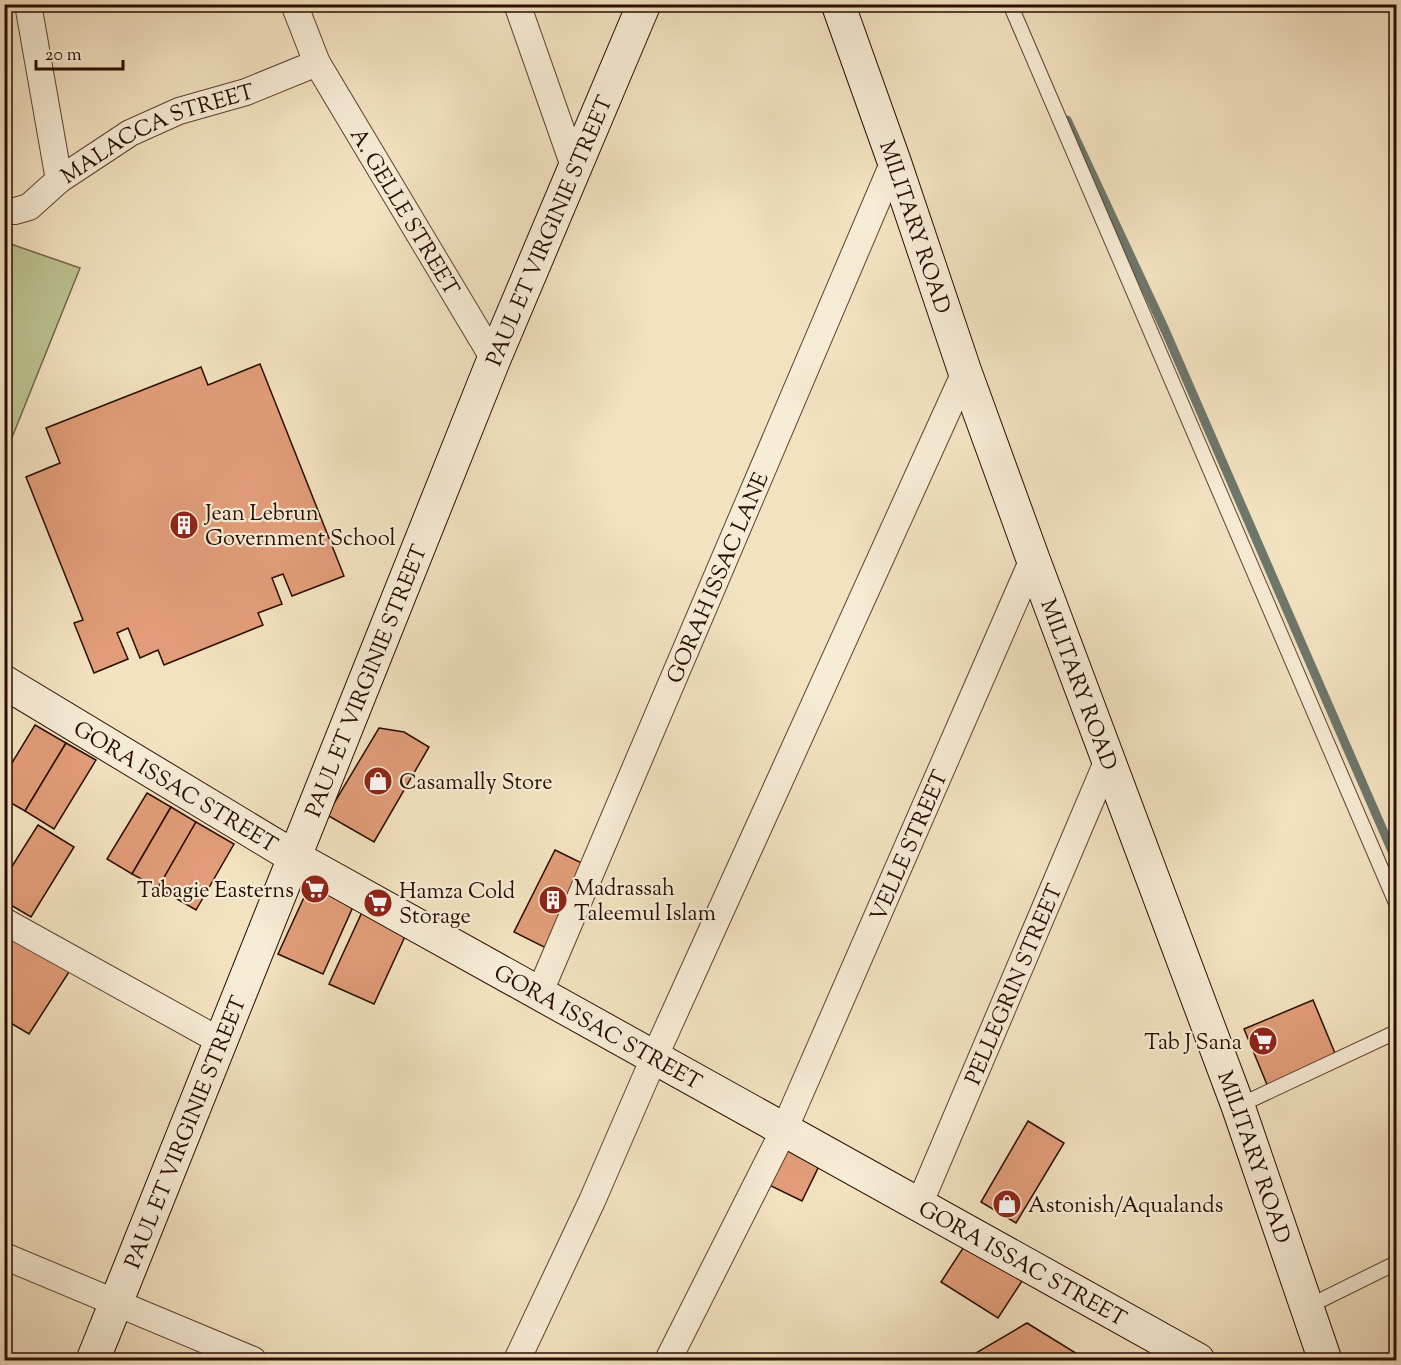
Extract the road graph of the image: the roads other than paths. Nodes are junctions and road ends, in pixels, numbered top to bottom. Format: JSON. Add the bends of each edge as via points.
{"nodes":[{"id":1,"x":28,"y":4,"type":"edge"},
{"id":2,"x":294,"y":4,"type":"edge"},
{"id":3,"x":517,"y":4,"type":"edge"},
{"id":4,"x":644,"y":4,"type":"edge"},
{"id":5,"x":838,"y":4,"type":"edge"},
{"id":6,"x":1010,"y":4,"type":"edge"},
{"id":7,"x":317,"y":63,"type":"junction"},
{"id":8,"x":894,"y":161,"type":"junction"},
{"id":9,"x":575,"y":169,"type":"junction"},
{"id":10,"x":59,"y":180,"type":"junction"},
{"id":11,"x":4,"y":211,"type":"edge"},
{"id":12,"x":494,"y":358,"type":"junction"},
{"id":13,"x":965,"y":372,"type":"junction"},
{"id":14,"x":1033,"y":559,"type":"junction"},
{"id":15,"x":4,"y":682,"type":"edge"},
{"id":16,"x":1107,"y":762,"type":"junction"},
{"id":17,"x":296,"y":858,"type":"junction"},
{"id":18,"x":1396,"y":903,"type":"edge"},
{"id":19,"x":4,"y":921,"type":"edge"},
{"id":20,"x":539,"y":994,"type":"junction"},
{"id":21,"x":1396,"y":1032,"type":"edge"},
{"id":22,"x":222,"y":1042,"type":"junction"},
{"id":23,"x":654,"y":1058,"type":"junction"},
{"id":24,"x":1238,"y":1106,"type":"junction"},
{"id":25,"x":784,"y":1130,"type":"junction"},
{"id":26,"x":919,"y":1205,"type":"junction"},
{"id":27,"x":4,"y":1256,"type":"edge"},
{"id":28,"x":1396,"y":1263,"type":"edge"},
{"id":29,"x":117,"y":1304,"type":"junction"},
{"id":30,"x":1307,"y":1306,"type":"junction"},
{"id":31,"x":93,"y":1360,"type":"edge"},
{"id":32,"x":253,"y":1360,"type":"edge"},
{"id":33,"x":517,"y":1360,"type":"edge"},
{"id":34,"x":668,"y":1360,"type":"edge"},
{"id":35,"x":1198,"y":1360,"type":"edge"},
{"id":36,"x":1325,"y":1360,"type":"edge"}],
"edges":[{"from":1,"to":10,"type":"street"},
{"from":2,"to":7,"type":"street","name":"A. GELLE STREET"},
{"from":3,"to":9,"type":"street"},
{"from":4,"to":9,"type":"street","name":"PAUL ET VIRGINIE STREET"},
{"from":5,"to":8,"type":"street","name":"MILITARY ROAD"},
{"from":6,"to":18,"type":"lane"},
{"from":7,"to":10,"type":"street","name":"MALACCA STREET","via":[[246,92],[179,111],[130,133]]},
{"from":7,"to":12,"type":"street","name":"A. GELLE STREET"},
{"from":8,"to":13,"type":"street","name":"MILITARY ROAD"},
{"from":8,"to":20,"type":"street","name":"GORAH ISSAC LANE"},
{"from":9,"to":12,"type":"street","name":"PAUL ET VIRGINIE STREET"},
{"from":10,"to":11,"type":"street","name":"MALACCA STREET","via":[[29,207]]},
{"from":12,"to":17,"type":"street","name":"PAUL ET VIRGINIE STREET"},
{"from":13,"to":14,"type":"street","name":"MILITARY ROAD"},
{"from":13,"to":23,"type":"street"},
{"from":14,"to":16,"type":"street","name":"MILITARY ROAD"},
{"from":14,"to":25,"type":"street","name":"VELLE STREET"},
{"from":15,"to":17,"type":"street","name":"GORA ISSAC STREET"},
{"from":16,"to":24,"type":"street","name":"MILITARY ROAD"},
{"from":16,"to":26,"type":"street","name":"PELLEGRIN STREET"},
{"from":17,"to":20,"type":"street","name":"GORA ISSAC STREET"},
{"from":17,"to":22,"type":"street","name":"PAUL ET VIRGINIE STREET"},
{"from":19,"to":22,"type":"street"},
{"from":20,"to":23,"type":"street","name":"GORA ISSAC STREET"},
{"from":21,"to":24,"type":"lane"},
{"from":22,"to":29,"type":"street","name":"PAUL ET VIRGINIE STREET"},
{"from":23,"to":25,"type":"street","name":"GORA ISSAC STREET"},
{"from":23,"to":33,"type":"street"},
{"from":24,"to":30,"type":"street","name":"MILITARY ROAD"},
{"from":25,"to":26,"type":"street","name":"GORA ISSAC STREET"},
{"from":25,"to":34,"type":"street","name":"VELLE STREET"},
{"from":26,"to":35,"type":"street","name":"GORA ISSAC STREET"},
{"from":27,"to":29,"type":"street"},
{"from":28,"to":30,"type":"lane"},
{"from":29,"to":31,"type":"street","name":"PAUL ET VIRGINIE STREET"},
{"from":29,"to":32,"type":"street"},
{"from":30,"to":36,"type":"street","name":"MILITARY ROAD"}]}
